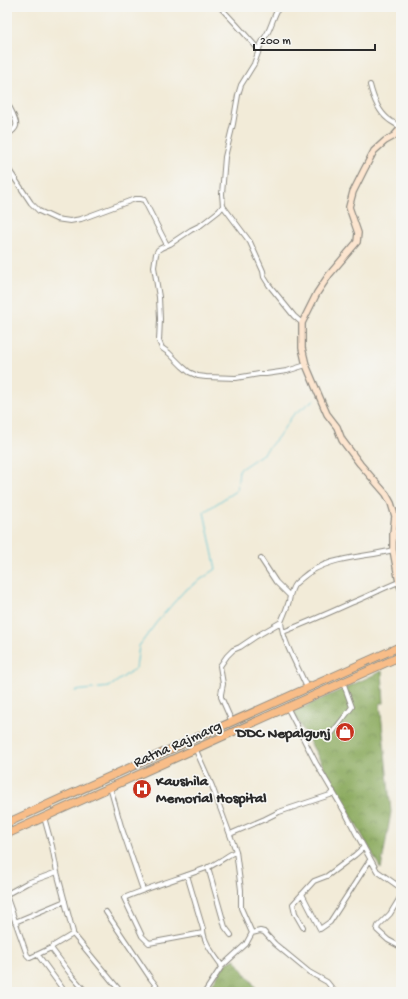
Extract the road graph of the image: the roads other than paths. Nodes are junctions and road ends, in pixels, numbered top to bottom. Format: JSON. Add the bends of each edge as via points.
{"nodes":[{"id":1,"x":220,"y":7,"type":"edge"},
{"id":2,"x":279,"y":7,"type":"edge"},
{"id":3,"x":259,"y":50,"type":"junction"},
{"id":4,"x":370,"y":86,"type":"dead end"},
{"id":5,"x":7,"y":102,"type":"edge"},
{"id":6,"x":401,"y":128,"type":"edge"},
{"id":7,"x":7,"y":135,"type":"edge"},
{"id":8,"x":7,"y":167,"type":"edge"},
{"id":9,"x":223,"y":206,"type":"junction"},
{"id":10,"x":166,"y":245,"type":"junction"},
{"id":11,"x":302,"y":323,"type":"junction"},
{"id":12,"x":306,"y":365,"type":"junction"},
{"id":13,"x":393,"y":550,"type":"junction"},
{"id":14,"x":261,"y":559,"type":"dead end"},
{"id":15,"x":400,"y":585,"type":"edge"},
{"id":16,"x":290,"y":596,"type":"junction"},
{"id":17,"x":281,"y":622,"type":"junction"},
{"id":18,"x":283,"y":632,"type":"junction"},
{"id":19,"x":401,"y":646,"type":"edge"},
{"id":20,"x":401,"y":656,"type":"edge"},
{"id":21,"x":343,"y":682,"type":"junction"},
{"id":22,"x":307,"y":688,"type":"junction"},
{"id":23,"x":287,"y":707,"type":"junction"},
{"id":24,"x":232,"y":722,"type":"junction"},
{"id":25,"x":332,"y":733,"type":"dead end"},
{"id":26,"x":195,"y":748,"type":"junction"},
{"id":27,"x":110,"y":787,"type":"junction"},
{"id":28,"x":333,"y":791,"type":"junction"},
{"id":29,"x":44,"y":817,"type":"junction"},
{"id":30,"x":7,"y":823,"type":"edge"},
{"id":31,"x":7,"y":834,"type":"edge"},
{"id":32,"x":230,"y":834,"type":"junction"},
{"id":33,"x":364,"y":847,"type":"junction"},
{"id":34,"x":236,"y":851,"type":"junction"},
{"id":35,"x":370,"y":860,"type":"junction"},
{"id":36,"x":208,"y":867,"type":"junction"},
{"id":37,"x":57,"y":872,"type":"junction"},
{"id":38,"x":187,"y":874,"type":"junction"},
{"id":39,"x":401,"y":888,"type":"edge"},
{"id":40,"x":143,"y":890,"type":"junction"},
{"id":41,"x":7,"y":894,"type":"edge"},
{"id":42,"x":302,"y":894,"type":"junction"},
{"id":43,"x":401,"y":896,"type":"edge"},
{"id":44,"x":7,"y":898,"type":"edge"},
{"id":45,"x":65,"y":901,"type":"junction"},
{"id":46,"x":106,"y":912,"type":"dead end"},
{"id":47,"x":15,"y":922,"type":"junction"},
{"id":48,"x":303,"y":927,"type":"dead end"},
{"id":49,"x":203,"y":933,"type":"junction"},
{"id":50,"x":252,"y":933,"type":"junction"},
{"id":51,"x":73,"y":934,"type":"junction"},
{"id":52,"x":231,"y":935,"type":"dead end"},
{"id":53,"x":401,"y":947,"type":"edge"},
{"id":54,"x":51,"y":948,"type":"junction"},
{"id":55,"x":38,"y":955,"type":"junction"},
{"id":56,"x":222,"y":966,"type":"junction"},
{"id":57,"x":66,"y":992,"type":"edge"},
{"id":58,"x":86,"y":992,"type":"edge"},
{"id":59,"x":121,"y":992,"type":"edge"},
{"id":60,"x":161,"y":992,"type":"edge"},
{"id":61,"x":205,"y":992,"type":"edge"},
{"id":62,"x":335,"y":992,"type":"edge"}],
"edges":[{"from":1,"to":3,"type":"street"},
{"from":2,"to":3,"type":"street"},
{"from":3,"to":9,"type":"street","via":[[238,95],[225,157]]},
{"from":4,"to":6,"type":"street","via":[[380,110],[388,120]]},
{"from":5,"to":7,"type":"street","via":[[16,127]]},
{"from":6,"to":11,"type":"street","via":[[374,151],[361,176],[349,207],[358,233],[357,242],[329,275]]},
{"from":8,"to":10,"type":"street","via":[[31,203],[39,211],[56,219],[81,219],[135,199],[144,200]]},
{"from":9,"to":10,"type":"street","via":[[201,225]]},
{"from":9,"to":11,"type":"street","via":[[250,242],[269,285]]},
{"from":10,"to":12,"type":"street","via":[[158,250],[154,260],[159,297],[159,341],[162,348],[182,366],[198,376],[236,378],[287,371]]},
{"from":11,"to":12,"type":"street","via":[[302,348]]},
{"from":12,"to":13,"type":"street","via":[[327,414],[342,440],[392,503],[395,516]]},
{"from":13,"to":15,"type":"street"},
{"from":13,"to":16,"type":"street","via":[[343,558],[322,566],[295,584]]},
{"from":14,"to":16,"type":"street","via":[[276,582]]},
{"from":15,"to":18,"type":"street","via":[[388,586]]},
{"from":16,"to":17,"type":"street"},
{"from":17,"to":18,"type":"street"},
{"from":17,"to":24,"type":"street","via":[[233,650],[220,666],[223,684],[221,697]]},
{"from":18,"to":22,"type":"street"},
{"from":19,"to":22,"type":"highway","name":"Ratna Rajmarg"},
{"from":20,"to":21,"type":"highway","name":"Ratna Rajmarg"},
{"from":21,"to":23,"type":"highway","name":"Ratna Rajmarg"},
{"from":21,"to":25,"type":"street","via":[[352,707]]},
{"from":22,"to":24,"type":"highway","name":"Ratna Rajmarg"},
{"from":23,"to":26,"type":"highway","name":"Ratna Rajmarg"},
{"from":23,"to":28,"type":"street"},
{"from":24,"to":30,"type":"highway","name":"Ratna Rajmarg"},
{"from":26,"to":27,"type":"highway","name":"Ratna Rajmarg"},
{"from":26,"to":32,"type":"street"},
{"from":27,"to":29,"type":"highway","name":"Ratna Rajmarg"},
{"from":27,"to":40,"type":"street"},
{"from":28,"to":32,"type":"street","via":[[330,795],[279,812]]},
{"from":28,"to":33,"type":"street"},
{"from":29,"to":31,"type":"highway","name":"Ratna Rajmarg"},
{"from":29,"to":37,"type":"street"},
{"from":32,"to":34,"type":"street"},
{"from":33,"to":35,"type":"street"},
{"from":33,"to":42,"type":"street","via":[[327,876],[314,881]]},
{"from":34,"to":36,"type":"street"},
{"from":34,"to":50,"type":"street","via":[[241,908]]},
{"from":35,"to":39,"type":"street","via":[[377,871]]},
{"from":35,"to":42,"type":"street","via":[[330,922],[320,929]]},
{"from":36,"to":38,"type":"street"},
{"from":36,"to":52,"type":"street","via":[[225,927]]},
{"from":37,"to":41,"type":"street","via":[[27,883]]},
{"from":37,"to":45,"type":"street"},
{"from":38,"to":40,"type":"street"},
{"from":38,"to":49,"type":"street"},
{"from":40,"to":49,"type":"street","via":[[124,898],[142,936],[149,943]]},
{"from":42,"to":48,"type":"street","via":[[293,904]]},
{"from":43,"to":53,"type":"street","via":[[377,930]]},
{"from":44,"to":47,"type":"street"},
{"from":45,"to":47,"type":"street"},
{"from":45,"to":51,"type":"street"},
{"from":46,"to":60,"type":"street"},
{"from":47,"to":55,"type":"street","via":[[27,955],[30,958]]},
{"from":49,"to":56,"type":"street"},
{"from":50,"to":56,"type":"street","via":[[246,944]]},
{"from":50,"to":62,"type":"street","via":[[264,932],[309,972],[327,982]]},
{"from":51,"to":54,"type":"street"},
{"from":51,"to":59,"type":"street"},
{"from":54,"to":55,"type":"street"},
{"from":54,"to":58,"type":"street"},
{"from":55,"to":57,"type":"street"},
{"from":56,"to":61,"type":"street"}]}
